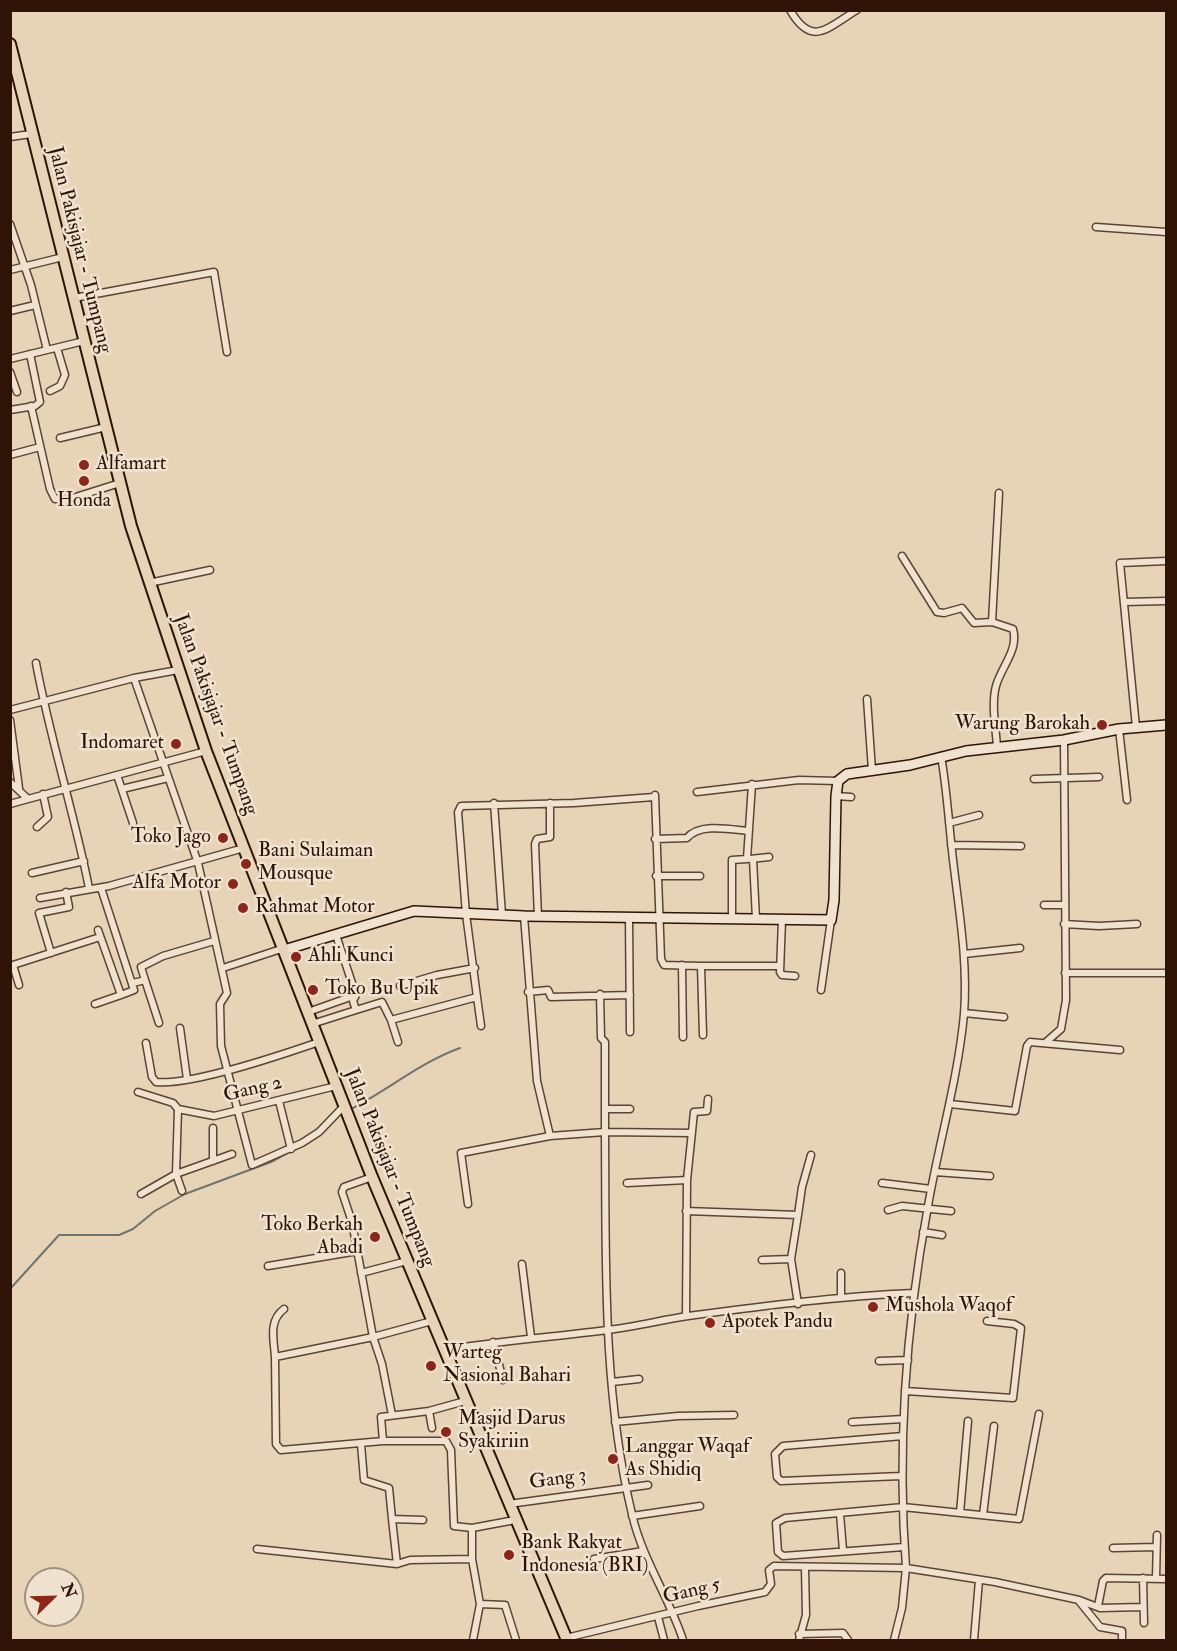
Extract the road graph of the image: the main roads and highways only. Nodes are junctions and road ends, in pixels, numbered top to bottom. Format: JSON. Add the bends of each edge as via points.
{"nodes":[{"id":1,"x":10,"y":44,"type":"edge"},
{"id":2,"x":566,"y":1639,"type":"edge"}],
"edges":[{"from":1,"to":2,"type":"main road","name":"Jalan Pakisjajar - Tumpang","via":[[120,483],[206,751],[372,1177]]}]}
